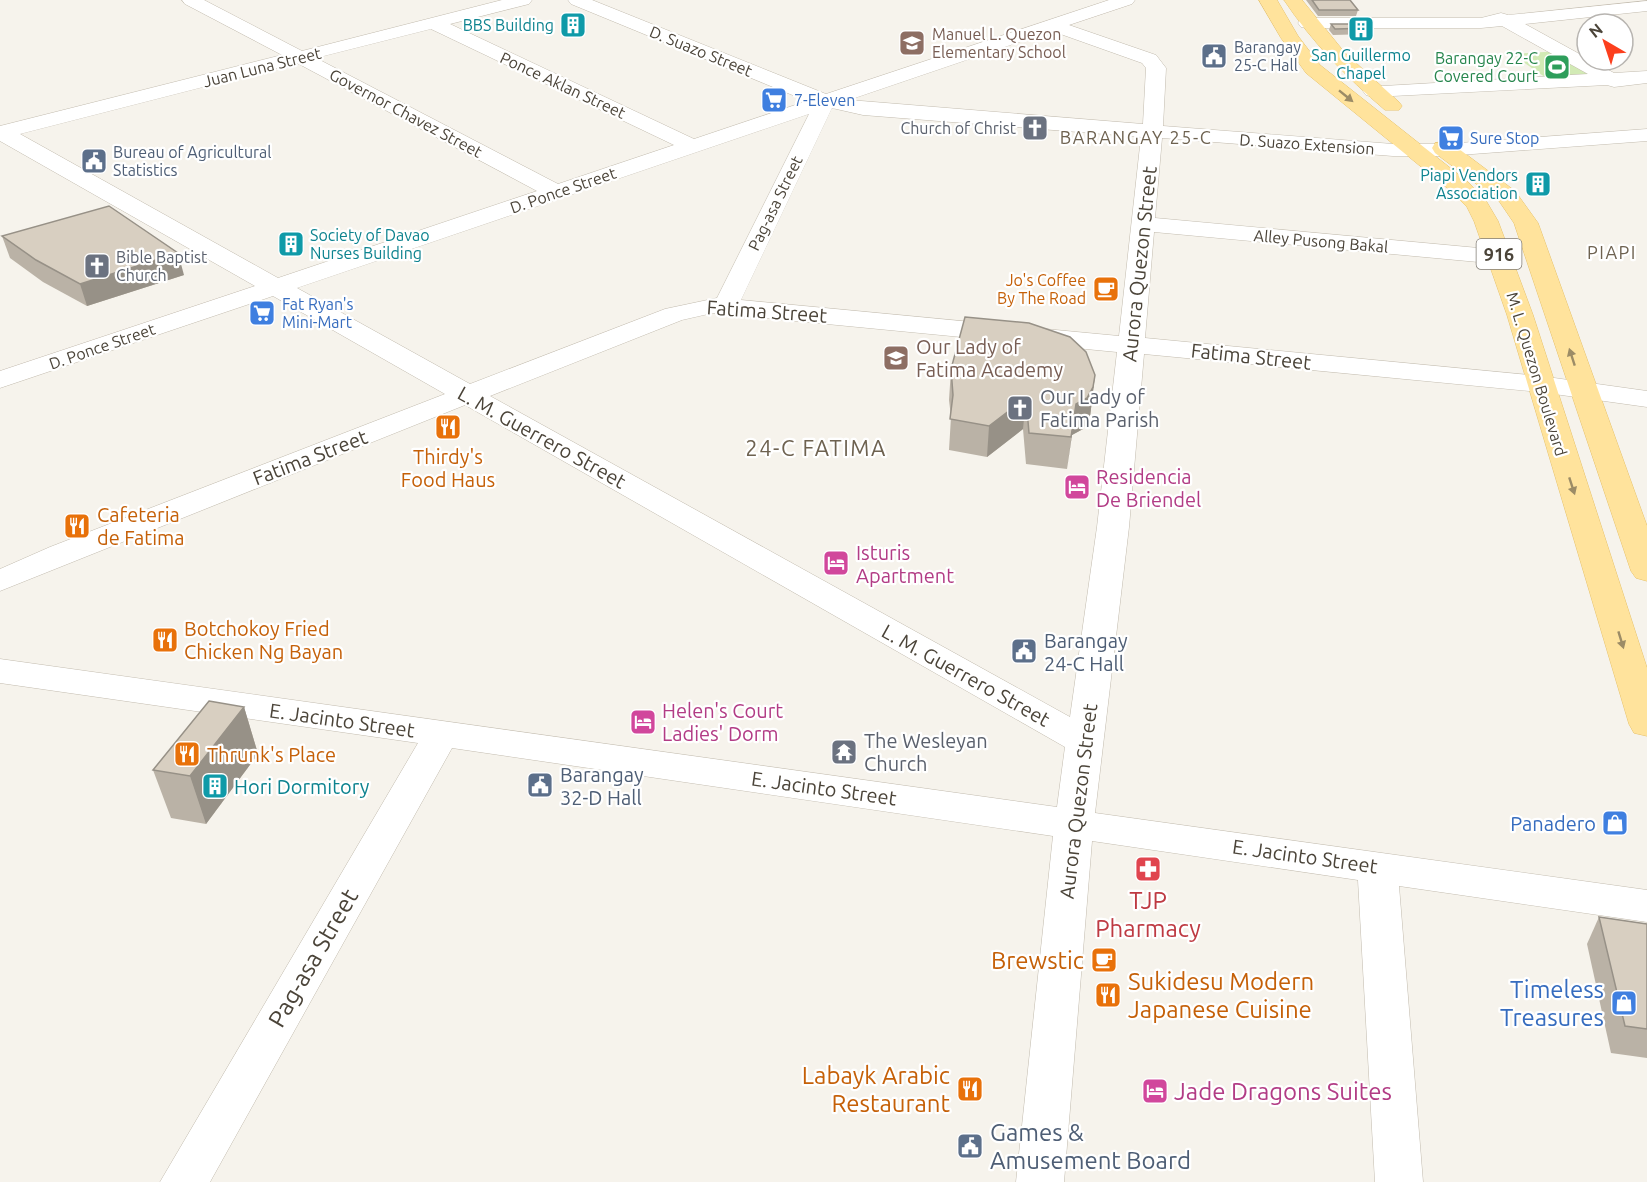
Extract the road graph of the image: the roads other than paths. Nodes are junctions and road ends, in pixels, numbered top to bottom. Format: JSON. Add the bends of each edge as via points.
{"nodes":[{"id":1,"x":191,"y":0,"type":"edge"},
{"id":2,"x":523,"y":0,"type":"edge"},
{"id":3,"x":577,"y":0,"type":"edge"},
{"id":4,"x":1126,"y":0,"type":"edge"},
{"id":5,"x":1268,"y":0,"type":"edge"},
{"id":6,"x":1293,"y":0,"type":"edge"},
{"id":7,"x":1478,"y":5,"type":"dead end"},
{"id":8,"x":1647,"y":6,"type":"edge"},
{"id":9,"x":1506,"y":21,"type":"junction"},
{"id":10,"x":433,"y":23,"type":"junction"},
{"id":11,"x":1307,"y":23,"type":"junction"},
{"id":12,"x":1052,"y":25,"type":"junction"},
{"id":13,"x":300,"y":57,"type":"junction"},
{"id":14,"x":1613,"y":80,"type":"junction"},
{"id":15,"x":1643,"y":85,"type":"edge"},
{"id":16,"x":1373,"y":90,"type":"junction"},
{"id":17,"x":825,"y":101,"type":"junction"},
{"id":18,"x":1152,"y":132,"type":"junction"},
{"id":19,"x":0,"y":133,"type":"edge"},
{"id":20,"x":1647,"y":135,"type":"edge"},
{"id":21,"x":692,"y":146,"type":"junction"},
{"id":22,"x":1446,"y":150,"type":"junction"},
{"id":23,"x":1417,"y":151,"type":"junction"},
{"id":24,"x":556,"y":192,"type":"junction"},
{"id":25,"x":1142,"y":224,"type":"junction"},
{"id":26,"x":1500,"y":257,"type":"junction"},
{"id":27,"x":274,"y":288,"type":"junction"},
{"id":28,"x":726,"y":305,"type":"junction"},
{"id":29,"x":1131,"y":344,"type":"junction"},
{"id":30,"x":1,"y":379,"type":"edge"},
{"id":31,"x":1540,"y":384,"type":"junction"},
{"id":32,"x":1583,"y":389,"type":"junction"},
{"id":33,"x":467,"y":395,"type":"junction"},
{"id":34,"x":1647,"y":399,"type":"edge"},
{"id":35,"x":1647,"y":571,"type":"edge"},
{"id":36,"x":0,"y":581,"type":"edge"},
{"id":37,"x":0,"y":671,"type":"edge"},
{"id":38,"x":1647,"y":724,"type":"edge"},
{"id":39,"x":442,"y":734,"type":"junction"},
{"id":40,"x":1084,"y":741,"type":"junction"},
{"id":41,"x":1074,"y":824,"type":"junction"},
{"id":42,"x":1377,"y":867,"type":"junction"},
{"id":43,"x":1647,"y":906,"type":"edge"},
{"id":44,"x":184,"y":1182,"type":"edge"},
{"id":45,"x":1040,"y":1182,"type":"edge"},
{"id":46,"x":1400,"y":1182,"type":"edge"}],
"edges":[{"from":1,"to":13,"type":"street","name":"Governor Chavez Street"},
{"from":2,"to":10,"type":"street","name":"Juan Luna Street"},
{"from":3,"to":17,"type":"street","name":"D. Suazo Street"},
{"from":4,"to":12,"type":"street","name":"D. Ponce Street"},
{"from":5,"to":23,"type":"main road","name":"M. L. Quezon Boulevard","number":"916","one_way":true,"via":[[1313,69]]},
{"from":6,"to":11,"type":"main road","name":"M. L. Quezon Boulevard","number":"916"},
{"from":7,"to":9,"type":"street"},
{"from":8,"to":9,"type":"street"},
{"from":9,"to":11,"type":"street"},
{"from":9,"to":14,"type":"street"},
{"from":10,"to":13,"type":"street","name":"Juan Luna Street"},
{"from":10,"to":21,"type":"street","name":"Ponce Aklan Street"},
{"from":11,"to":16,"type":"main road","name":"M. L. Quezon Boulevard","number":"916"},
{"from":12,"to":17,"type":"street","name":"D. Ponce Street"},
{"from":12,"to":18,"type":"street","name":"Aurora Quezon Street","via":[[1153,63],[1156,95]]},
{"from":13,"to":19,"type":"street","name":"Juan Luna Street"},
{"from":13,"to":24,"type":"street","name":"Governor Chavez Street"},
{"from":14,"to":15,"type":"street"},
{"from":14,"to":16,"type":"street"},
{"from":16,"to":22,"type":"main road","name":"M. L. Quezon Boulevard","number":"916"},
{"from":17,"to":18,"type":"street","name":"D. Suazo Extension","via":[[878,111]]},
{"from":17,"to":21,"type":"street","name":"D. Ponce Street"},
{"from":17,"to":28,"type":"street","name":"Pag-asa Street"},
{"from":18,"to":23,"type":"street","name":"D. Suazo Extension"},
{"from":18,"to":25,"type":"street","name":"Aurora Quezon Street"},
{"from":19,"to":27,"type":"street","name":"L. M. Guerrero Street"},
{"from":20,"to":22,"type":"street","name":"D. Suazo Extension"},
{"from":21,"to":24,"type":"street","name":"D. Ponce Street"},
{"from":22,"to":23,"type":"street","name":"D. Suazo Extension"},
{"from":32,"to":22,"type":"main road","name":"M. L. Quezon Boulevard","number":"916","one_way":true,"via":[[1526,223],[1507,196]]},
{"from":23,"to":26,"type":"main road","name":"M. L. Quezon Boulevard","number":"916","via":[[1477,204]]},
{"from":24,"to":27,"type":"street","name":"D. Ponce Street"},
{"from":25,"to":26,"type":"street","name":"Alley Pusong Bakal"},
{"from":25,"to":29,"type":"street","name":"Aurora Quezon Street"},
{"from":26,"to":31,"type":"main road","name":"M. L. Quezon Boulevard","number":"916"},
{"from":27,"to":30,"type":"street","name":"D. Ponce Street"},
{"from":27,"to":33,"type":"street","name":"L. M. Guerrero Street"},
{"from":28,"to":29,"type":"street","name":"Fatima Street"},
{"from":28,"to":33,"type":"street","name":"Fatima Street","via":[[674,314]]},
{"from":29,"to":31,"type":"street","name":"Fatima Street"},
{"from":29,"to":40,"type":"street","name":"Aurora Quezon Street","via":[[1113,527]]},
{"from":31,"to":32,"type":"street","name":"Fatima Street"},
{"from":31,"to":38,"type":"main road","name":"M. L. Quezon Boulevard","number":"916","one_way":true},
{"from":32,"to":34,"type":"street","name":"Fatima Street"},
{"from":32,"to":35,"type":"main road","name":"M. L. Quezon Boulevard","number":"916"},
{"from":33,"to":36,"type":"street","name":"Fatima Street"},
{"from":33,"to":40,"type":"street","name":"L. M. Guerrero Street"},
{"from":37,"to":39,"type":"street","name":"E. Jacinto Street"},
{"from":39,"to":41,"type":"street","name":"E. Jacinto Street"},
{"from":39,"to":44,"type":"street","name":"Pag-asa Street"},
{"from":40,"to":41,"type":"street","name":"Aurora Quezon Street"},
{"from":41,"to":42,"type":"street","name":"E. Jacinto Street"},
{"from":41,"to":45,"type":"street","name":"Aurora Quezon Street"},
{"from":42,"to":43,"type":"street","name":"E. Jacinto Street"},
{"from":42,"to":46,"type":"street"}]}
